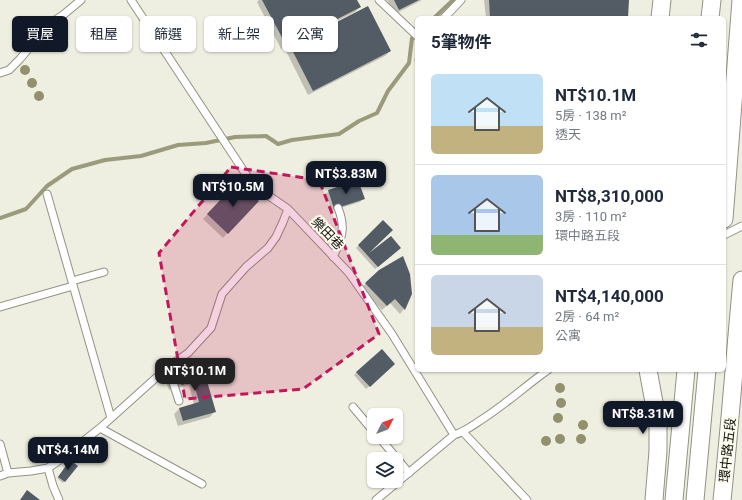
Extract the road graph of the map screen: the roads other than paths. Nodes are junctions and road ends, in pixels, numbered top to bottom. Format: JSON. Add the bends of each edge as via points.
{"nodes":[{"id":1,"x":81,"y":0,"type":"edge"},
{"id":2,"x":131,"y":0,"type":"edge"},
{"id":3,"x":379,"y":0,"type":"edge"},
{"id":4,"x":461,"y":0,"type":"edge"},
{"id":5,"x":662,"y":0,"type":"edge"},
{"id":6,"x":712,"y":0,"type":"edge"},
{"id":7,"x":741,"y":0,"type":"edge"},
{"id":8,"x":446,"y":16,"type":"edge"},
{"id":9,"x":660,"y":16,"type":"edge"},
{"id":10,"x":710,"y":16,"type":"edge"},
{"id":11,"x":415,"y":34,"type":"edge"},
{"id":12,"x":0,"y":73,"type":"edge"},
{"id":13,"x":726,"y":193,"type":"edge"},
{"id":14,"x":47,"y":194,"type":"dead end"},
{"id":15,"x":338,"y":208,"type":"dead end"},
{"id":16,"x":288,"y":209,"type":"junction"},
{"id":17,"x":742,"y":226,"type":"edge"},
{"id":18,"x":726,"y":234,"type":"edge"},
{"id":19,"x":333,"y":257,"type":"junction"},
{"id":20,"x":104,"y":272,"type":"dead end"},
{"id":21,"x":742,"y":280,"type":"edge"},
{"id":22,"x":73,"y":284,"type":"junction"},
{"id":23,"x":0,"y":307,"type":"edge"},
{"id":24,"x":168,"y":367,"type":"junction"},
{"id":25,"x":415,"y":372,"type":"edge"},
{"id":26,"x":415,"y":372,"type":"edge"},
{"id":27,"x":545,"y":372,"type":"edge"},
{"id":28,"x":648,"y":372,"type":"edge"},
{"id":29,"x":686,"y":372,"type":"edge"},
{"id":30,"x":708,"y":372,"type":"edge"},
{"id":31,"x":179,"y":401,"type":"dead end"},
{"id":32,"x":353,"y":408,"type":"dead end"},
{"id":33,"x":111,"y":418,"type":"junction"},
{"id":34,"x":367,"y":424,"type":"edge"},
{"id":35,"x":100,"y":428,"type":"junction"},
{"id":36,"x":463,"y":432,"type":"junction"},
{"id":37,"x":454,"y":435,"type":"junction"},
{"id":38,"x":0,"y":444,"type":"edge"},
{"id":39,"x":385,"y":444,"type":"edge"},
{"id":40,"x":48,"y":468,"type":"junction"},
{"id":41,"x":8,"y":473,"type":"junction"},
{"id":42,"x":410,"y":473,"type":"junction"},
{"id":43,"x":0,"y":476,"type":"edge"},
{"id":44,"x":202,"y":484,"type":"dead end"},
{"id":45,"x":59,"y":500,"type":"edge"},
{"id":46,"x":376,"y":500,"type":"edge"},
{"id":47,"x":527,"y":500,"type":"edge"},
{"id":48,"x":654,"y":500,"type":"edge"},
{"id":49,"x":674,"y":500,"type":"edge"},
{"id":50,"x":695,"y":500,"type":"edge"},
{"id":51,"x":722,"y":500,"type":"edge"}],
"edges":[{"from":1,"to":12,"type":"lane","via":[[48,25],[20,59],[8,70]]},
{"from":2,"to":16,"type":"lane","name":"樂田巷","via":[[249,179],[256,187]]},
{"from":3,"to":11,"type":"lane"},
{"from":4,"to":8,"type":"lane"},
{"from":5,"to":9,"type":"street"},
{"from":6,"to":10,"type":"street"},
{"from":7,"to":13,"type":"street"},
{"from":14,"to":22,"type":"lane"},
{"from":15,"to":19,"type":"lane","via":[[343,219],[343,234]]},
{"from":16,"to":19,"type":"lane","name":"樂田巷"},
{"from":16,"to":24,"type":"lane","via":[[268,248],[246,267],[222,294],[209,330],[188,352]]},
{"from":17,"to":18,"type":"lane"},
{"from":19,"to":26,"type":"lane","name":"樂田巷","via":[[349,273]]},
{"from":20,"to":22,"type":"lane"},
{"from":21,"to":51,"type":"street","name":"環中路五段"},
{"from":22,"to":23,"type":"lane"},
{"from":22,"to":33,"type":"lane"},
{"from":24,"to":31,"type":"lane"},
{"from":24,"to":33,"type":"lane"},
{"from":25,"to":37,"type":"lane","name":"樂田巷"},
{"from":27,"to":36,"type":"lane"},
{"from":28,"to":48,"type":"street","via":[[658,424]]},
{"from":29,"to":49,"type":"street"},
{"from":30,"to":50,"type":"street"},
{"from":32,"to":34,"type":"lane"},
{"from":33,"to":35,"type":"lane"},
{"from":35,"to":40,"type":"lane"},
{"from":35,"to":44,"type":"lane"},
{"from":36,"to":37,"type":"lane"},
{"from":36,"to":47,"type":"lane"},
{"from":37,"to":42,"type":"lane"},
{"from":38,"to":41,"type":"lane"},
{"from":39,"to":42,"type":"lane"},
{"from":40,"to":41,"type":"lane"},
{"from":40,"to":45,"type":"lane"},
{"from":41,"to":43,"type":"lane"},
{"from":42,"to":46,"type":"lane"}]}
